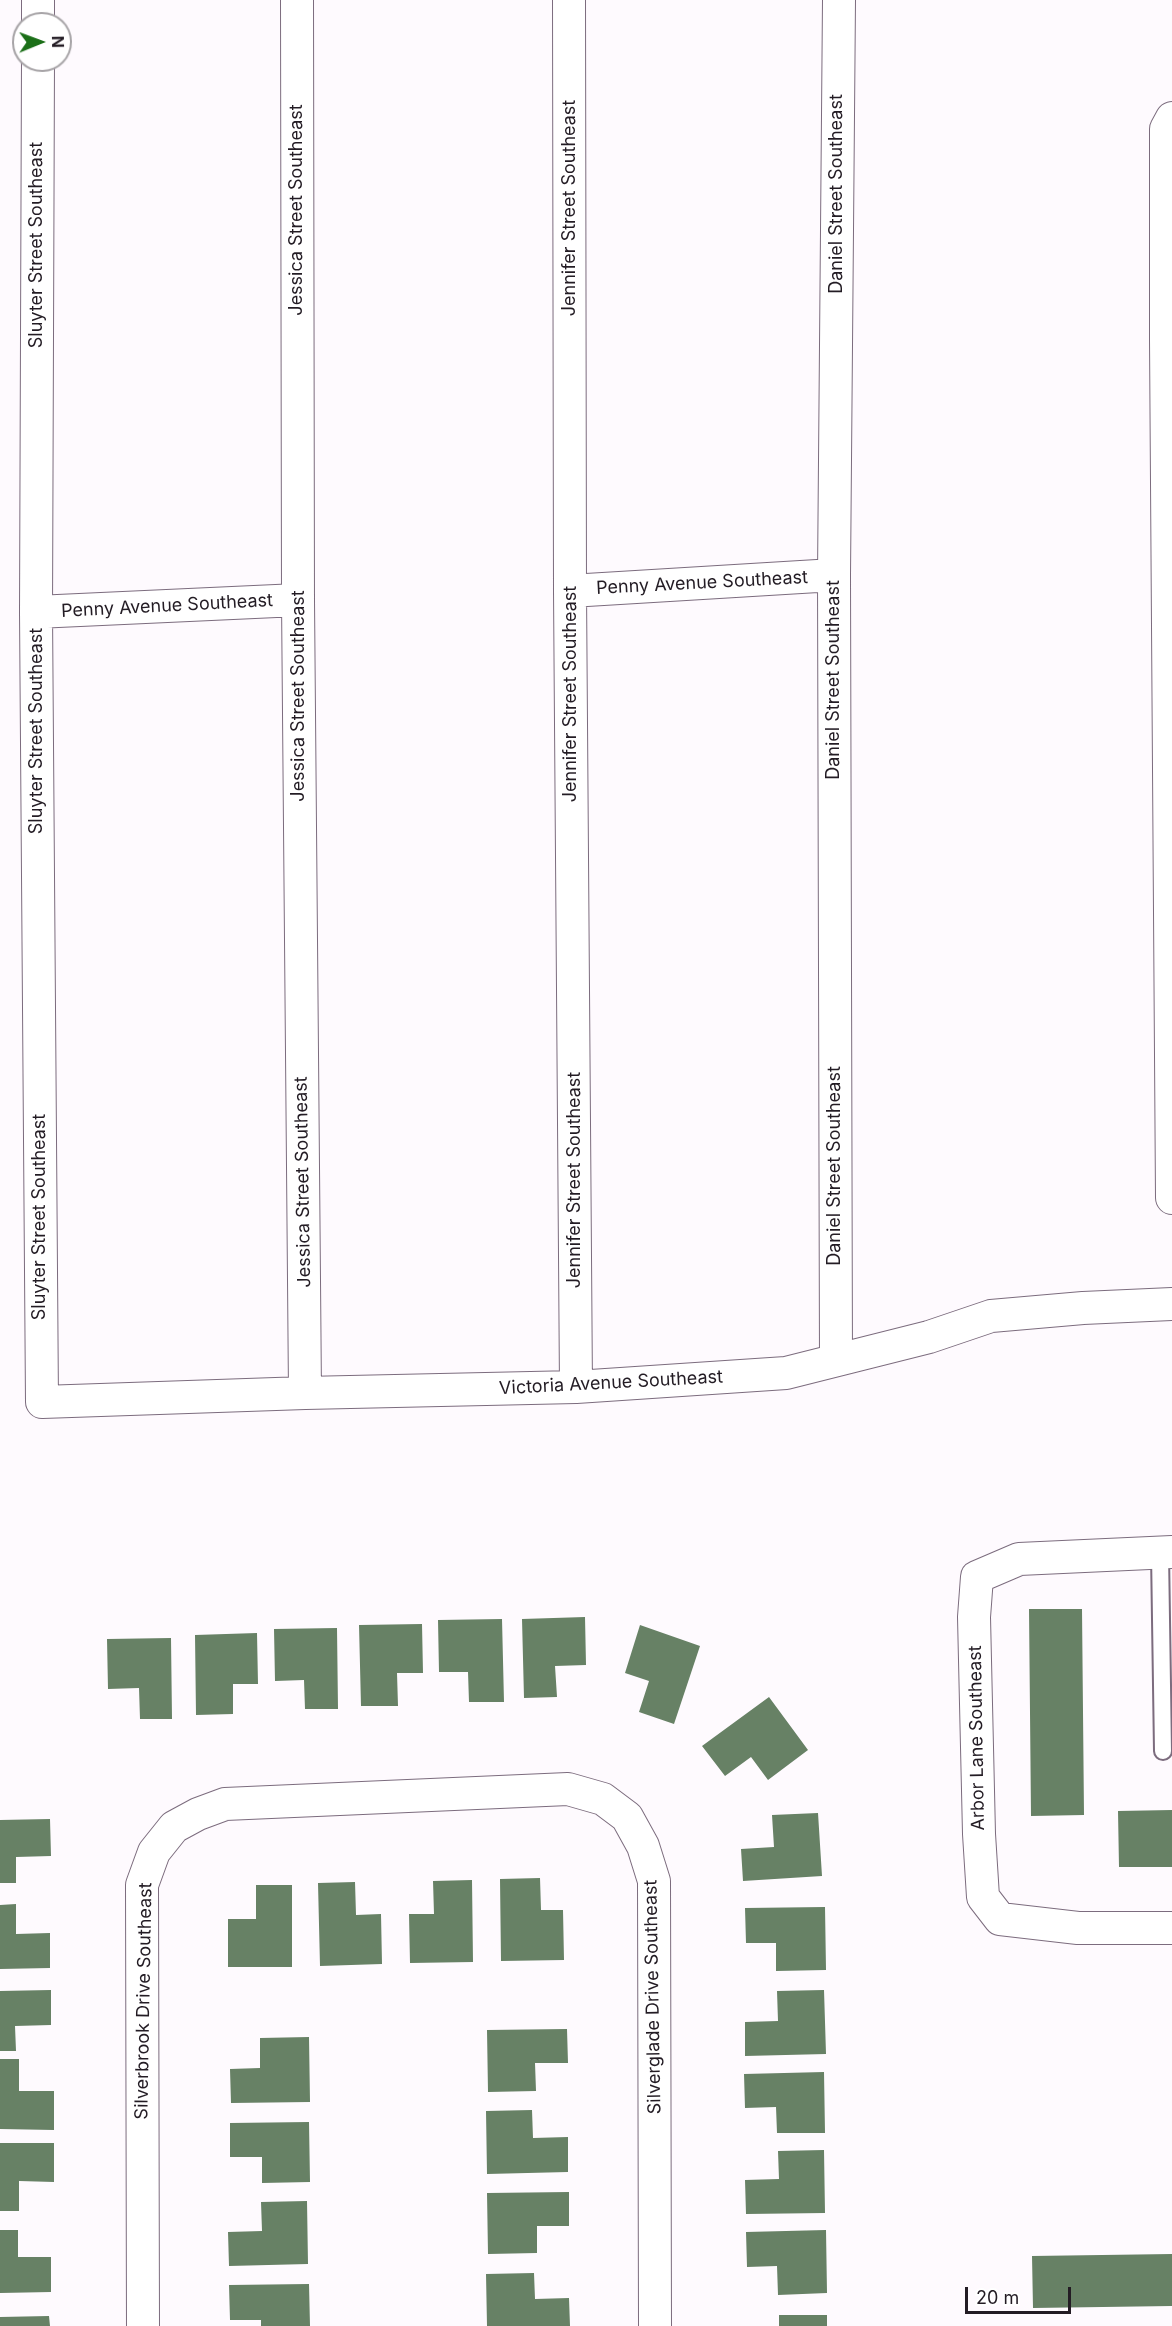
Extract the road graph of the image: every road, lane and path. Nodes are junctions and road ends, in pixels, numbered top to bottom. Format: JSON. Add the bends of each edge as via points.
{"nodes":[{"id":1,"x":297,"y":0,"type":"edge"},
{"id":2,"x":569,"y":0,"type":"edge"},
{"id":3,"x":839,"y":0,"type":"edge"},
{"id":4,"x":38,"y":72,"type":"edge"},
{"id":5,"x":1172,"y":118,"type":"edge"},
{"id":6,"x":834,"y":575,"type":"junction"},
{"id":7,"x":570,"y":591,"type":"junction"},
{"id":8,"x":298,"y":600,"type":"junction"},
{"id":9,"x":36,"y":612,"type":"junction"},
{"id":10,"x":1172,"y":1198,"type":"edge"},
{"id":11,"x":1172,"y":1304,"type":"edge"},
{"id":12,"x":836,"y":1360,"type":"junction"},
{"id":13,"x":576,"y":1387,"type":"junction"},
{"id":14,"x":305,"y":1393,"type":"junction"},
{"id":15,"x":42,"y":1402,"type":"joint"},
{"id":16,"x":1166,"y":1552,"type":"edge"},
{"id":17,"x":1163,"y":1751,"type":"dead end"},
{"id":18,"x":382,"y":1798,"type":"joint"},
{"id":19,"x":1172,"y":1928,"type":"edge"},
{"id":20,"x":143,"y":2326,"type":"edge"},
{"id":21,"x":655,"y":2326,"type":"edge"}],
"edges":[{"from":1,"to":8,"type":"street","name":"Jessica Street Southeast"},
{"from":2,"to":7,"type":"street","name":"Jennifer Street Southeast"},
{"from":3,"to":6,"type":"street","name":"Daniel Street Southeast"},
{"from":4,"to":9,"type":"street","name":"Sluyter Street Southeast"},
{"from":5,"to":10,"type":"street","via":[[1166,129],[1166,340]]},
{"from":6,"to":7,"type":"street","name":"Penny Avenue Southeast"},
{"from":6,"to":12,"type":"street","name":"Daniel Street Southeast"},
{"from":7,"to":13,"type":"street","name":"Jennifer Street Southeast"},
{"from":8,"to":9,"type":"street","name":"Penny Avenue Southeast"},
{"from":8,"to":14,"type":"street","name":"Jessica Street Southeast"},
{"from":9,"to":15,"type":"street","name":"Sluyter Street Southeast"},
{"from":11,"to":12,"type":"street","name":"Victoria Avenue Southeast","via":[[991,1316],[929,1337]]},
{"from":12,"to":13,"type":"street","name":"Victoria Avenue Southeast","via":[[786,1373]]},
{"from":13,"to":14,"type":"street","name":"Victoria Avenue Southeast"},
{"from":14,"to":15,"type":"street","name":"Victoria Avenue Southeast"},
{"from":16,"to":17,"type":"lane"},
{"from":16,"to":19,"type":"street","name":"Arbor Lane Southeast","via":[[1019,1559],[977,1577],[974,1617],[983,1897],[1000,1919],[1078,1928]]},
{"from":18,"to":20,"type":"street","name":"Silverbrook Drive Southeast","via":[[225,1804],[174,1827],[154,1852],[142,1885]]},
{"from":18,"to":21,"type":"street","name":"Silverglade Drive Southeast","via":[[568,1789],[603,1798],[627,1817],[643,1846],[654,1881]]}]}
